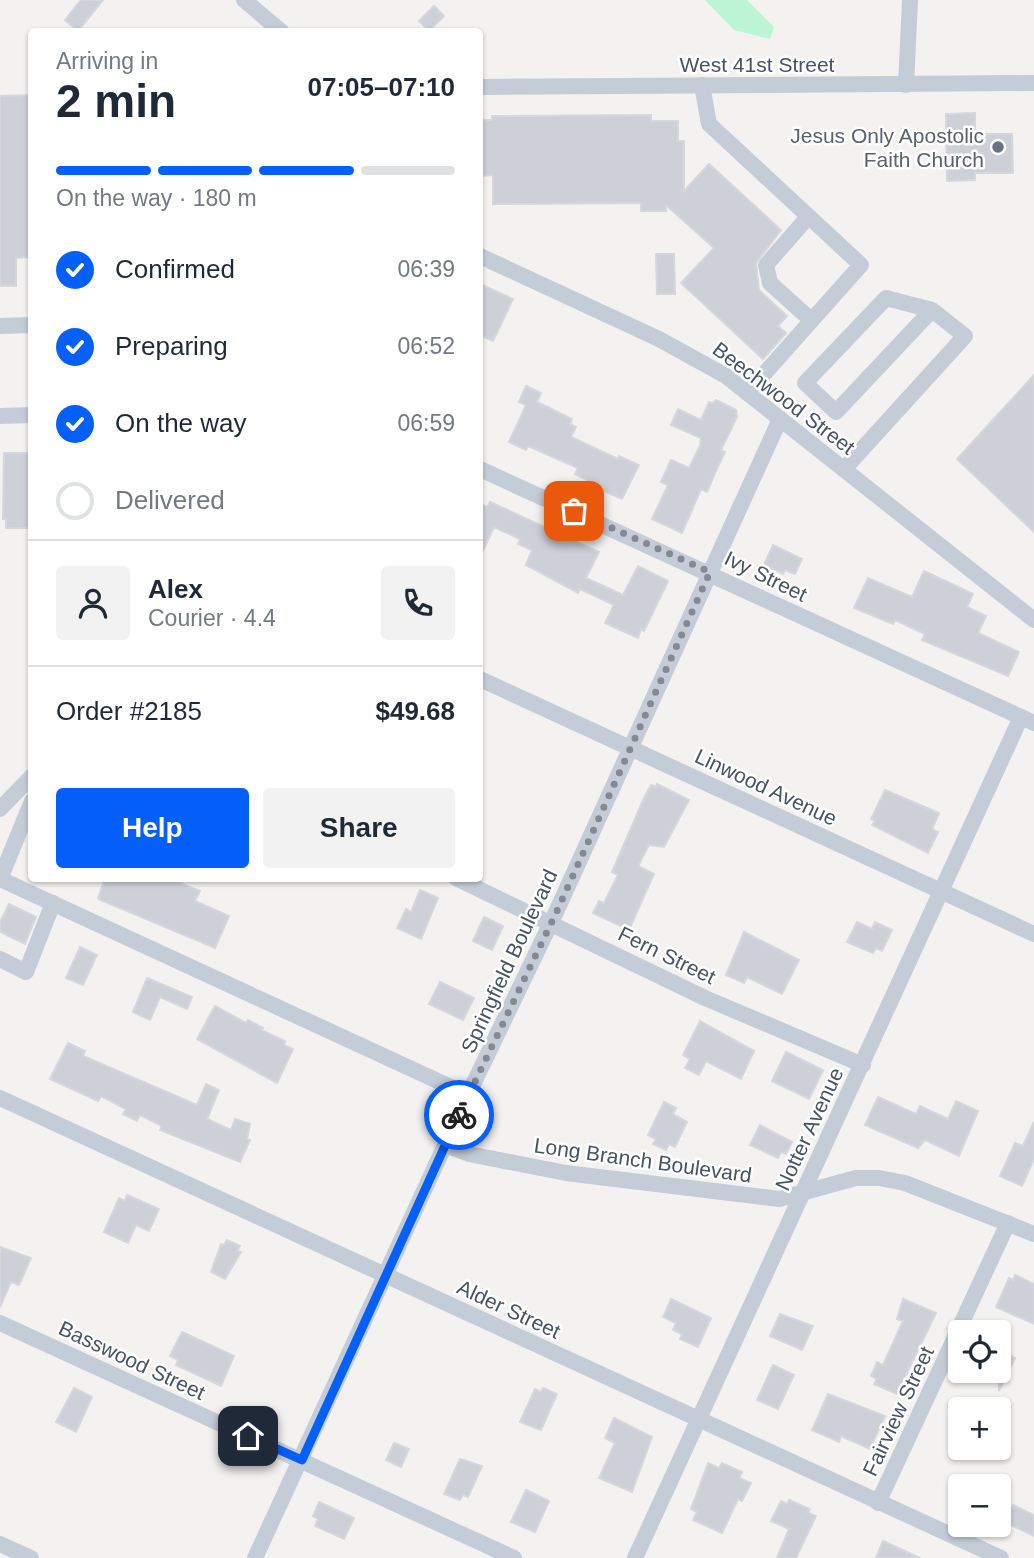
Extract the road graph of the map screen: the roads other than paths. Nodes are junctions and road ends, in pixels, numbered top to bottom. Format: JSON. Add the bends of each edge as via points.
{"nodes":[{"id":1,"x":244,"y":0,"type":"edge"},
{"id":2,"x":910,"y":0,"type":"edge"},
{"id":3,"x":277,"y":28,"type":"edge"},
{"id":4,"x":1034,"y":83,"type":"edge"},
{"id":5,"x":702,"y":85,"type":"junction"},
{"id":6,"x":906,"y":85,"type":"junction"},
{"id":7,"x":483,"y":87,"type":"edge"},
{"id":8,"x":808,"y":216,"type":"junction"},
{"id":9,"x":483,"y":257,"type":"edge"},
{"id":10,"x":932,"y":310,"type":"junction"},
{"id":11,"x":811,"y":320,"type":"junction"},
{"id":12,"x":28,"y":325,"type":"edge"},
{"id":13,"x":0,"y":326,"type":"edge"},
{"id":14,"x":747,"y":393,"type":"junction"},
{"id":15,"x":28,"y":415,"type":"edge"},
{"id":16,"x":0,"y":416,"type":"edge"},
{"id":17,"x":780,"y":419,"type":"junction"},
{"id":18,"x":483,"y":469,"type":"edge"},
{"id":19,"x":844,"y":469,"type":"junction"},
{"id":20,"x":710,"y":572,"type":"junction"},
{"id":21,"x":1034,"y":620,"type":"edge"},
{"id":22,"x":483,"y":680,"type":"edge"},
{"id":23,"x":1027,"y":720,"type":"edge"},
{"id":24,"x":631,"y":748,"type":"junction"},
{"id":25,"x":28,"y":780,"type":"edge"},
{"id":26,"x":0,"y":809,"type":"edge"},
{"id":27,"x":28,"y":811,"type":"edge"},
{"id":28,"x":0,"y":879,"type":"edge"},
{"id":29,"x":464,"y":882,"type":"edge"},
{"id":30,"x":941,"y":890,"type":"junction"},
{"id":31,"x":53,"y":903,"type":"junction"},
{"id":32,"x":551,"y":923,"type":"junction"},
{"id":33,"x":1034,"y":934,"type":"edge"},
{"id":34,"x":0,"y":959,"type":"edge"},
{"id":35,"x":863,"y":1065,"type":"junction"},
{"id":36,"x":468,"y":1095,"type":"junction"},
{"id":37,"x":0,"y":1098,"type":"edge"},
{"id":38,"x":446,"y":1145,"type":"junction"},
{"id":39,"x":801,"y":1195,"type":"junction"},
{"id":40,"x":1009,"y":1223,"type":"junction"},
{"id":41,"x":1034,"y":1234,"type":"edge"},
{"id":42,"x":387,"y":1276,"type":"junction"},
{"id":43,"x":0,"y":1323,"type":"edge"},
{"id":44,"x":699,"y":1420,"type":"junction"},
{"id":45,"x":302,"y":1460,"type":"junction"},
{"id":46,"x":878,"y":1503,"type":"junction"},
{"id":47,"x":0,"y":1544,"type":"edge"},
{"id":48,"x":30,"y":1558,"type":"edge"},
{"id":49,"x":256,"y":1558,"type":"edge"},
{"id":50,"x":514,"y":1558,"type":"edge"},
{"id":51,"x":635,"y":1558,"type":"edge"},
{"id":52,"x":1001,"y":1558,"type":"edge"}],
"edges":[{"from":1,"to":3,"type":"street"},
{"from":2,"to":6,"type":"street"},
{"from":4,"to":6,"type":"street","name":"West 41st Street"},
{"from":5,"to":6,"type":"street","name":"West 41st Street"},
{"from":5,"to":7,"type":"street","name":"West 41st Street"},
{"from":5,"to":8,"type":"street","via":[[709,124]]},
{"from":8,"to":11,"type":"street","via":[[766,265],[770,283]]},
{"from":8,"to":11,"type":"street","via":[[861,264]]},
{"from":9,"to":14,"type":"street","name":"Beechwood Street","via":[[692,355]]},
{"from":10,"to":10,"type":"street","via":[[836,412],[805,383],[886,298]]},
{"from":10,"to":19,"type":"street","via":[[965,336]]},
{"from":11,"to":14,"type":"street"},
{"from":12,"to":13,"type":"street"},
{"from":14,"to":17,"type":"street","name":"Beechwood Street"},
{"from":15,"to":16,"type":"street"},
{"from":17,"to":19,"type":"street","name":"Beechwood Street"},
{"from":17,"to":20,"type":"street","name":"Springfield Boulevard"},
{"from":18,"to":20,"type":"street","name":"Ivy Street"},
{"from":19,"to":21,"type":"street","name":"Beechwood Street"},
{"from":20,"to":23,"type":"street","name":"Ivy Street"},
{"from":20,"to":24,"type":"street","name":"Springfield Boulevard"},
{"from":22,"to":24,"type":"street","name":"Linwood Avenue"},
{"from":23,"to":30,"type":"street","name":"Notter Avenue"},
{"from":24,"to":30,"type":"street","name":"Linwood Avenue"},
{"from":24,"to":32,"type":"street","name":"Springfield Boulevard"},
{"from":25,"to":26,"type":"street"},
{"from":27,"to":28,"type":"street"},
{"from":28,"to":31,"type":"street"},
{"from":29,"to":32,"type":"street","name":"Fern Street"},
{"from":30,"to":33,"type":"street","name":"Linwood Avenue"},
{"from":30,"to":35,"type":"street","name":"Notter Avenue"},
{"from":31,"to":34,"type":"street","via":[[26,972]]},
{"from":31,"to":36,"type":"street"},
{"from":32,"to":35,"type":"street","name":"Fern Street","via":[[705,998]]},
{"from":32,"to":36,"type":"street","name":"Springfield Boulevard"},
{"from":35,"to":39,"type":"street","name":"Notter Avenue"},
{"from":36,"to":38,"type":"street","name":"Springfield Boulevard"},
{"from":37,"to":42,"type":"street","name":"Alder Street"},
{"from":38,"to":39,"type":"street","name":"Long Branch Boulevard","via":[[469,1154],[638,1184],[779,1199]]},
{"from":38,"to":42,"type":"street","name":"Springfield Boulevard"},
{"from":39,"to":40,"type":"street","name":"Long Branch Boulevard","via":[[856,1178],[879,1178],[905,1182]]},
{"from":39,"to":44,"type":"street","name":"Notter Avenue"},
{"from":40,"to":41,"type":"street","name":"Long Branch Boulevard"},
{"from":40,"to":46,"type":"street","name":"Fairview Street"},
{"from":42,"to":44,"type":"street","name":"Alder Street"},
{"from":42,"to":45,"type":"street","name":"Springfield Boulevard"},
{"from":43,"to":45,"type":"street","name":"Basswood Street"},
{"from":44,"to":46,"type":"street","name":"Alder Street"},
{"from":44,"to":51,"type":"street","name":"Notter Avenue"},
{"from":45,"to":49,"type":"street","name":"Springfield Boulevard"},
{"from":45,"to":50,"type":"street","name":"Basswood Street"},
{"from":46,"to":52,"type":"street","name":"Alder Street"},
{"from":47,"to":48,"type":"street"}]}
